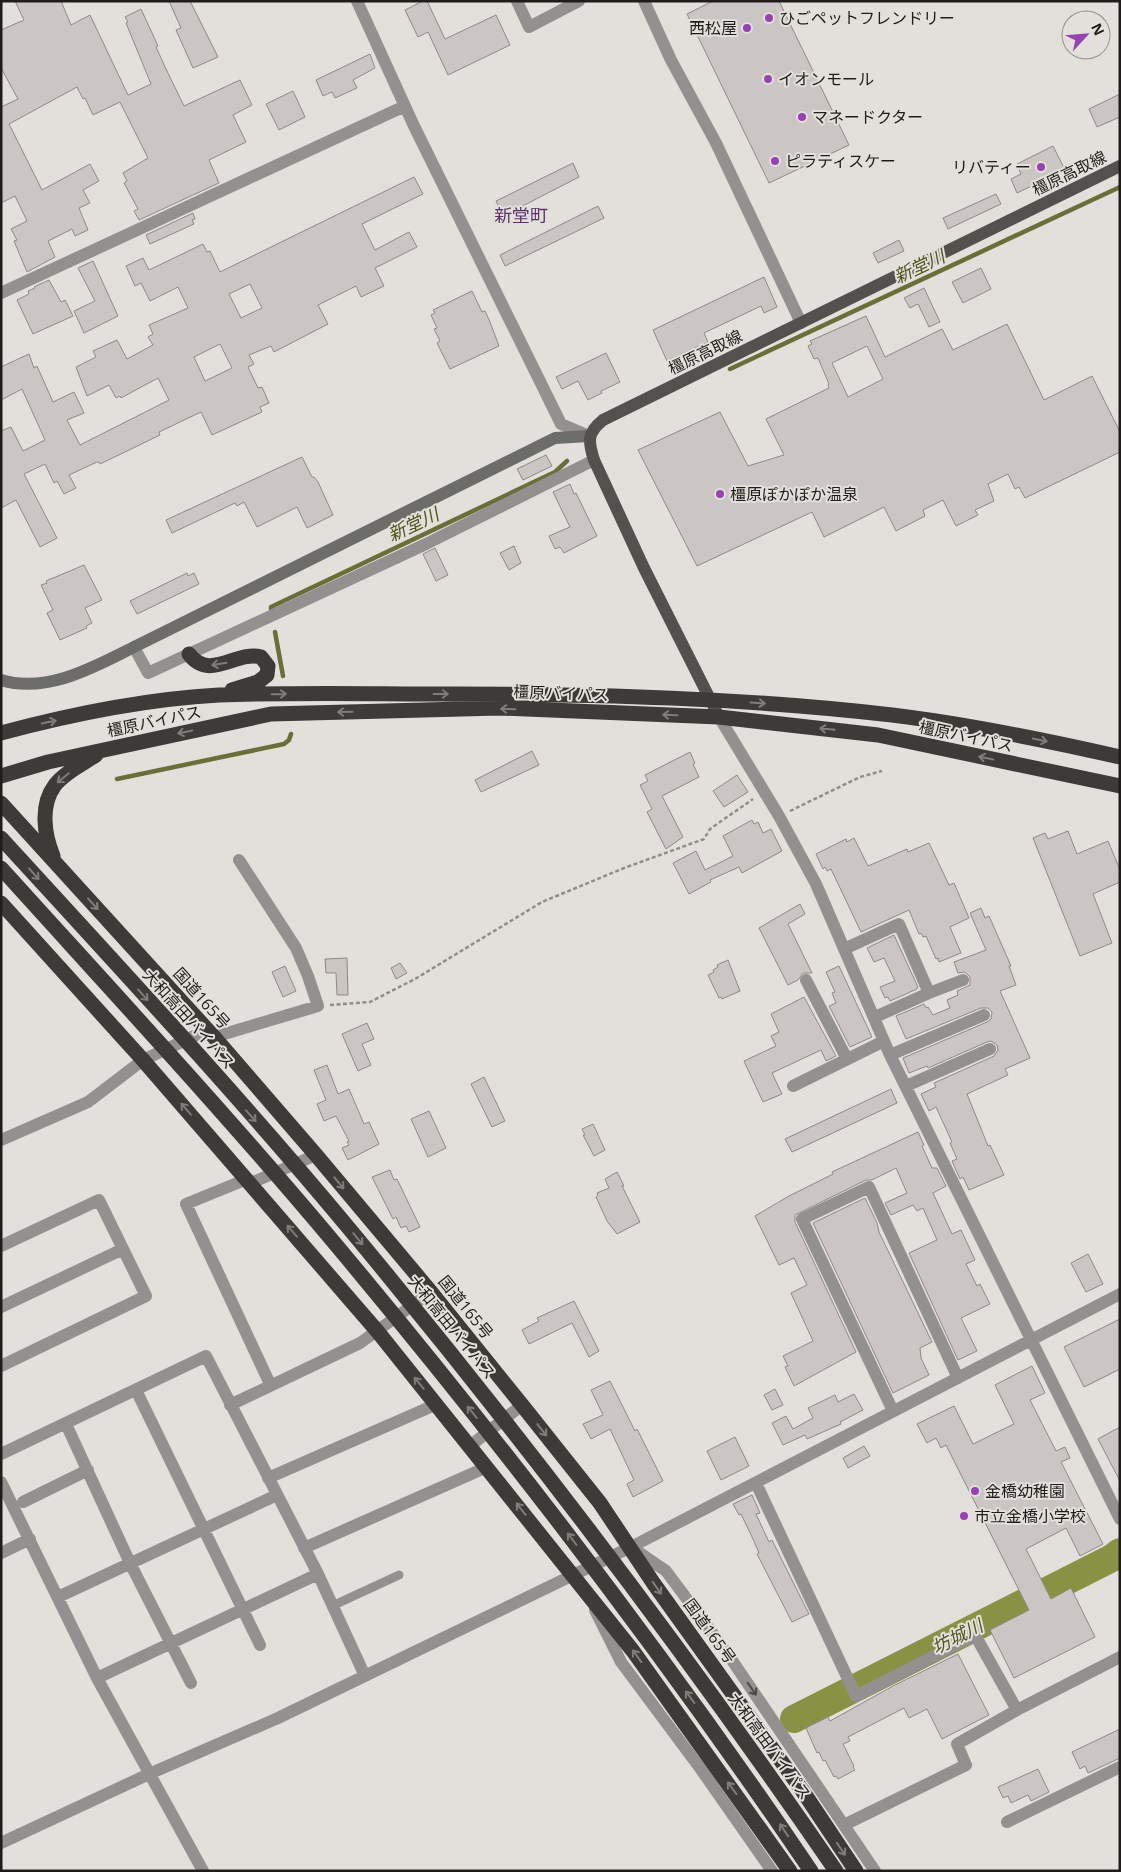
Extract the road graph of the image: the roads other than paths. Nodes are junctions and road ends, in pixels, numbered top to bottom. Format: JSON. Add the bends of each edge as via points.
{"nodes":[{"id":1,"x":356,"y":1,"type":"edge"},
{"id":2,"x":517,"y":1,"type":"edge"},
{"id":3,"x":579,"y":1,"type":"edge"},
{"id":4,"x":644,"y":1,"type":"edge"},
{"id":5,"x":405,"y":106,"type":"junction"},
{"id":6,"x":1120,"y":166,"type":"edge"},
{"id":7,"x":1,"y":293,"type":"edge"},
{"id":8,"x":801,"y":322,"type":"junction"},
{"id":9,"x":589,"y":436,"type":"junction"},
{"id":10,"x":594,"y":460,"type":"junction"},
{"id":11,"x":134,"y":647,"type":"junction"},
{"id":12,"x":189,"y":654,"type":"junction"},
{"id":13,"x":1,"y":680,"type":"edge"},
{"id":14,"x":217,"y":696,"type":"junction"},
{"id":15,"x":709,"y":700,"type":"junction"},
{"id":16,"x":719,"y":717,"type":"junction"},
{"id":17,"x":1,"y":733,"type":"edge"},
{"id":18,"x":103,"y":750,"type":"junction"},
{"id":19,"x":1120,"y":758,"type":"edge"},
{"id":20,"x":1,"y":776,"type":"edge"},
{"id":21,"x":1120,"y":786,"type":"edge"},
{"id":22,"x":1,"y":802,"type":"edge"},
{"id":23,"x":1,"y":838,"type":"edge"},
{"id":24,"x":239,"y":860,"type":"dead end"},
{"id":25,"x":55,"y":862,"type":"junction"},
{"id":26,"x":1,"y":868,"type":"edge"},
{"id":27,"x":1,"y":903,"type":"edge"},
{"id":28,"x":844,"y":949,"type":"junction"},
{"id":29,"x":806,"y":980,"type":"dead end"},
{"id":30,"x":963,"y":980,"type":"dead end"},
{"id":31,"x":930,"y":993,"type":"junction"},
{"id":32,"x":984,"y":1015,"type":"dead end"},
{"id":33,"x":875,"y":1016,"type":"junction"},
{"id":34,"x":210,"y":1034,"type":"junction"},
{"id":35,"x":884,"y":1041,"type":"junction"},
{"id":36,"x":990,"y":1049,"type":"dead end"},
{"id":37,"x":890,"y":1055,"type":"junction"},
{"id":38,"x":847,"y":1059,"type":"junction"},
{"id":39,"x":143,"y":1060,"type":"junction"},
{"id":40,"x":793,"y":1086,"type":"dead end"},
{"id":41,"x":906,"y":1086,"type":"junction"},
{"id":42,"x":1,"y":1140,"type":"edge"},
{"id":43,"x":316,"y":1155,"type":"junction"},
{"id":44,"x":249,"y":1181,"type":"junction"},
{"id":45,"x":1,"y":1246,"type":"edge"},
{"id":46,"x":123,"y":1249,"type":"junction"},
{"id":47,"x":431,"y":1292,"type":"junction"},
{"id":48,"x":1120,"y":1294,"type":"edge"},
{"id":49,"x":1,"y":1307,"type":"edge"},
{"id":50,"x":378,"y":1332,"type":"junction"},
{"id":51,"x":1032,"y":1339,"type":"junction"},
{"id":52,"x":1,"y":1366,"type":"edge"},
{"id":53,"x":958,"y":1378,"type":"junction"},
{"id":54,"x":270,"y":1384,"type":"junction"},
{"id":55,"x":136,"y":1390,"type":"junction"},
{"id":56,"x":230,"y":1404,"type":"junction"},
{"id":57,"x":437,"y":1404,"type":"junction"},
{"id":58,"x":522,"y":1405,"type":"junction"},
{"id":59,"x":893,"y":1411,"type":"junction"},
{"id":60,"x":66,"y":1424,"type":"junction"},
{"id":61,"x":470,"y":1446,"type":"junction"},
{"id":62,"x":1,"y":1454,"type":"edge"},
{"id":63,"x":487,"y":1467,"type":"junction"},
{"id":64,"x":88,"y":1470,"type":"junction"},
{"id":65,"x":268,"y":1478,"type":"junction"},
{"id":66,"x":1,"y":1482,"type":"edge"},
{"id":67,"x":756,"y":1483,"type":"junction"},
{"id":68,"x":277,"y":1495,"type":"junction"},
{"id":69,"x":23,"y":1502,"type":"dead end"},
{"id":70,"x":1120,"y":1519,"type":"edge"},
{"id":71,"x":204,"y":1529,"type":"junction"},
{"id":72,"x":30,"y":1539,"type":"junction"},
{"id":73,"x":630,"y":1547,"type":"junction"},
{"id":74,"x":304,"y":1548,"type":"junction"},
{"id":75,"x":1,"y":1553,"type":"edge"},
{"id":76,"x":130,"y":1563,"type":"junction"},
{"id":77,"x":318,"y":1574,"type":"junction"},
{"id":78,"x":399,"y":1575,"type":"dead end"},
{"id":79,"x":572,"y":1575,"type":"junction"},
{"id":80,"x":587,"y":1594,"type":"junction"},
{"id":81,"x":58,"y":1596,"type":"junction"},
{"id":82,"x":332,"y":1606,"type":"junction"},
{"id":83,"x":243,"y":1610,"type":"junction"},
{"id":84,"x":172,"y":1643,"type":"junction"},
{"id":85,"x":260,"y":1645,"type":"dead end"},
{"id":86,"x":1120,"y":1657,"type":"edge"},
{"id":87,"x":365,"y":1676,"type":"junction"},
{"id":88,"x":97,"y":1678,"type":"junction"},
{"id":89,"x":191,"y":1683,"type":"dead end"},
{"id":90,"x":1017,"y":1710,"type":"junction"},
{"id":91,"x":1120,"y":1767,"type":"edge"},
{"id":92,"x":149,"y":1774,"type":"junction"},
{"id":93,"x":1007,"y":1822,"type":"dead end"},
{"id":94,"x":844,"y":1825,"type":"junction"},
{"id":95,"x":1,"y":1843,"type":"edge"},
{"id":96,"x":202,"y":1871,"type":"edge"},
{"id":97,"x":772,"y":1871,"type":"edge"},
{"id":98,"x":790,"y":1871,"type":"edge"},
{"id":99,"x":811,"y":1871,"type":"edge"},
{"id":100,"x":836,"y":1871,"type":"edge"},
{"id":101,"x":856,"y":1871,"type":"edge"},
{"id":102,"x":875,"y":1871,"type":"edge"}],
"edges":[{"from":1,"to":5,"type":"street"},
{"from":2,"to":3,"type":"street","via":[[529,28]]},
{"from":4,"to":8,"type":"street"},
{"from":5,"to":7,"type":"street"},
{"from":5,"to":9,"type":"street","via":[[561,424]]},
{"from":6,"to":8,"type":"main road","name":"橿原高取線"},
{"from":8,"to":9,"type":"main road","name":"橿原高取線","via":[[603,420]]},
{"from":9,"to":10,"type":"main road"},
{"from":9,"to":11,"type":"street","via":[[555,438]]},
{"from":10,"to":12,"type":"street","via":[[426,544]]},
{"from":10,"to":15,"type":"main road"},
{"from":11,"to":12,"type":"street","via":[[148,673]]},
{"from":11,"to":13,"type":"street","via":[[55,680],[32,684]]},
{"from":14,"to":12,"type":"highway","one_way":true,"via":[[263,679],[268,666],[256,656],[209,665],[198,662]]},
{"from":14,"to":15,"type":"highway","name":"橿原バイパス","one_way":true,"via":[[514,694]]},
{"from":17,"to":14,"type":"highway","name":"橿原バイパス","one_way":true,"via":[[125,705]]},
{"from":15,"to":16,"type":"main road"},
{"from":15,"to":19,"type":"highway","name":"橿原バイパス","one_way":true,"via":[[894,715],[983,729]]},
{"from":16,"to":18,"type":"highway","name":"橿原バイパス","one_way":true,"via":[[500,708],[271,714]]},
{"from":21,"to":16,"type":"highway","name":"橿原バイパス","one_way":true,"via":[[878,735]]},
{"from":16,"to":28,"type":"street","via":[[765,790],[816,884]]},
{"from":18,"to":20,"type":"highway","name":"橿原バイパス"},
{"from":18,"to":25,"type":"highway","one_way":true,"via":[[63,777],[46,803],[45,825]]},
{"from":22,"to":25,"type":"highway","name":"国道165号"},
{"from":23,"to":100,"type":"highway","name":"大和高田バイパス","one_way":true,"bridge":true,"via":[[274,1141],[436,1335],[643,1601]]},
{"from":24,"to":34,"type":"street","via":[[296,948],[318,1006]]},
{"from":25,"to":34,"type":"highway","name":"国道165号","one_way":true},
{"from":99,"to":26,"type":"highway","one_way":true,"bridge":true,"via":[[627,1611],[408,1332],[266,1164]]},
{"from":27,"to":39,"type":"highway"},
{"from":28,"to":31,"type":"street","via":[[899,924]]},
{"from":28,"to":33,"type":"street"},
{"from":29,"to":38,"type":"street"},
{"from":30,"to":31,"type":"street"},
{"from":31,"to":33,"type":"street"},
{"from":32,"to":37,"type":"street"},
{"from":33,"to":35,"type":"street"},
{"from":34,"to":39,"type":"street"},
{"from":34,"to":43,"type":"highway","name":"国道165号"},
{"from":35,"to":37,"type":"street"},
{"from":35,"to":38,"type":"street"},
{"from":36,"to":41,"type":"street"},
{"from":37,"to":41,"type":"street"},
{"from":38,"to":40,"type":"street"},
{"from":39,"to":42,"type":"street","via":[[88,1102]]},
{"from":44,"to":39,"type":"highway","one_way":true},
{"from":41,"to":51,"type":"street"},
{"from":43,"to":44,"type":"street"},
{"from":43,"to":47,"type":"highway","name":"国道165号","one_way":true},
{"from":50,"to":44,"type":"highway","one_way":true},
{"from":44,"to":54,"type":"street","via":[[186,1204]]},
{"from":45,"to":46,"type":"street","via":[[99,1200]]},
{"from":46,"to":49,"type":"street"},
{"from":46,"to":52,"type":"street","via":[[146,1296]]},
{"from":47,"to":50,"type":"street"},
{"from":47,"to":58,"type":"highway","name":"国道165号"},
{"from":48,"to":51,"type":"street"},
{"from":50,"to":54,"type":"street"},
{"from":57,"to":50,"type":"highway","one_way":true},
{"from":51,"to":53,"type":"street"},
{"from":51,"to":70,"type":"street"},
{"from":53,"to":59,"type":"street"},
{"from":53,"to":59,"type":"street","via":[[869,1188],[802,1219]]},
{"from":54,"to":56,"type":"street"},
{"from":55,"to":56,"type":"street","via":[[206,1356]]},
{"from":55,"to":60,"type":"street"},
{"from":55,"to":71,"type":"street"},
{"from":56,"to":65,"type":"street"},
{"from":57,"to":61,"type":"highway"},
{"from":57,"to":65,"type":"street"},
{"from":58,"to":61,"type":"street"},
{"from":58,"to":73,"type":"highway","name":"国道165号","one_way":true,"via":[[600,1503]]},
{"from":59,"to":67,"type":"street"},
{"from":60,"to":62,"type":"street"},
{"from":60,"to":64,"type":"street"},
{"from":61,"to":63,"type":"highway"},
{"from":63,"to":74,"type":"street"},
{"from":79,"to":63,"type":"highway","one_way":true},
{"from":64,"to":69,"type":"street"},
{"from":64,"to":76,"type":"street"},
{"from":65,"to":68,"type":"street"},
{"from":66,"to":72,"type":"street"},
{"from":67,"to":73,"type":"street"},
{"from":67,"to":90,"type":"street","via":[[856,1696],[975,1635]]},
{"from":68,"to":71,"type":"street"},
{"from":68,"to":74,"type":"street"},
{"from":71,"to":76,"type":"street"},
{"from":71,"to":83,"type":"street"},
{"from":72,"to":75,"type":"street"},
{"from":72,"to":81,"type":"street"},
{"from":73,"to":79,"type":"street"},
{"from":73,"to":94,"type":"street","one_way":true,"via":[[666,1571]]},
{"from":73,"to":101,"type":"highway","name":"国道165号","one_way":true,"via":[[797,1782]]},
{"from":74,"to":77,"type":"street"},
{"from":76,"to":81,"type":"street"},
{"from":76,"to":84,"type":"street"},
{"from":77,"to":82,"type":"street"},
{"from":77,"to":83,"type":"street"},
{"from":78,"to":82,"type":"lane"},
{"from":79,"to":80,"type":"highway"},
{"from":79,"to":87,"type":"street"},
{"from":80,"to":97,"type":"street","via":[[621,1662]]},
{"from":98,"to":80,"type":"highway","one_way":true,"via":[[633,1651]]},
{"from":81,"to":88,"type":"street"},
{"from":82,"to":87,"type":"street"},
{"from":83,"to":84,"type":"street"},
{"from":83,"to":85,"type":"street"},
{"from":84,"to":88,"type":"street"},
{"from":84,"to":89,"type":"street"},
{"from":86,"to":90,"type":"street"},
{"from":87,"to":92,"type":"street"},
{"from":88,"to":92,"type":"street"},
{"from":90,"to":94,"type":"street","via":[[957,1744],[966,1765]]},
{"from":91,"to":93,"type":"street"},
{"from":92,"to":95,"type":"street"},
{"from":92,"to":96,"type":"street"},
{"from":94,"to":102,"type":"street"}]}
